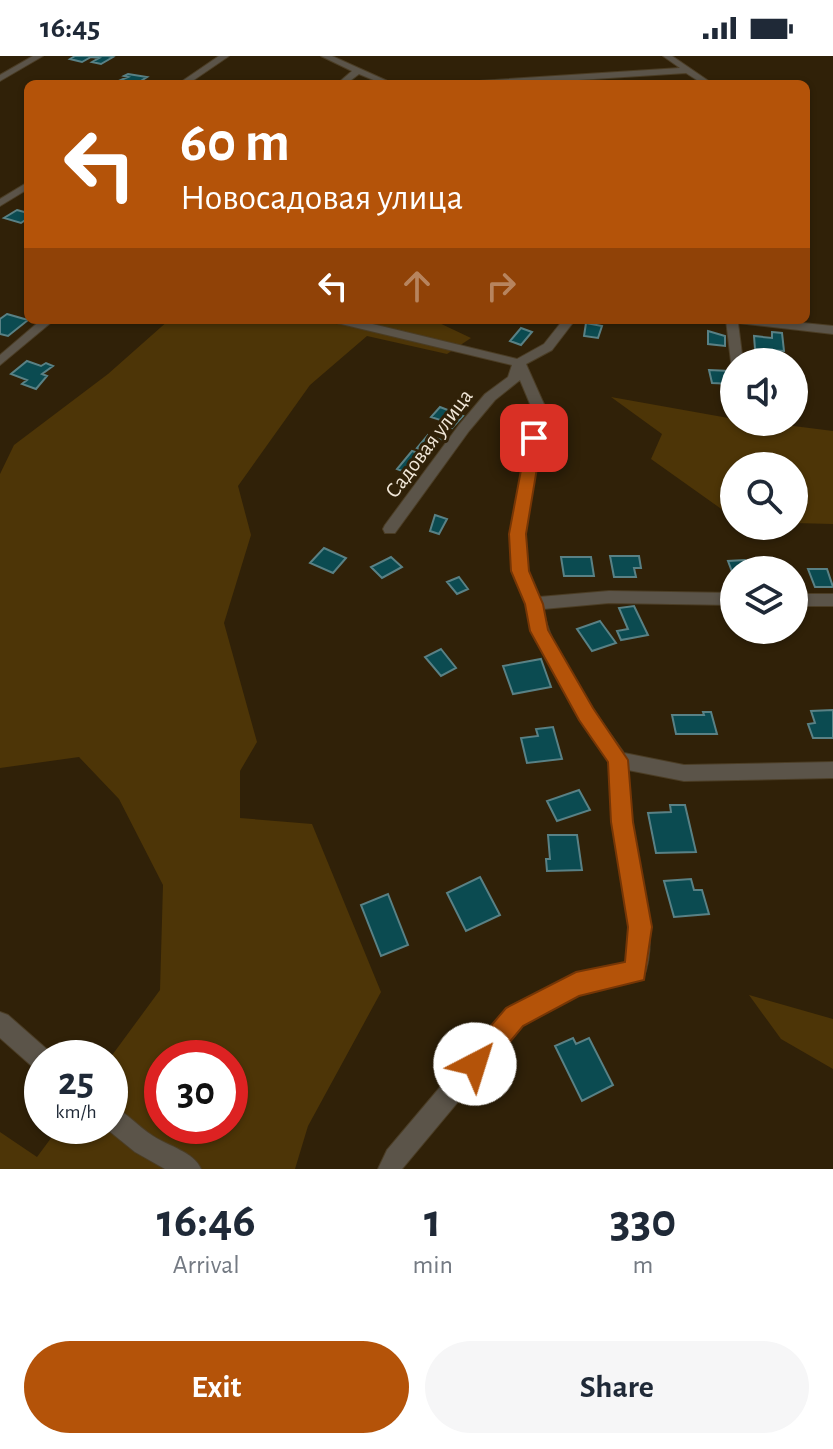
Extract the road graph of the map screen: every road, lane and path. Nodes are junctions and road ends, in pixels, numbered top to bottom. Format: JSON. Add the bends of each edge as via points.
{"nodes":[{"id":1,"x":39,"y":56,"type":"edge"},
{"id":2,"x":225,"y":56,"type":"edge"},
{"id":3,"x":325,"y":56,"type":"edge"},
{"id":4,"x":667,"y":56,"type":"edge"},
{"id":5,"x":687,"y":70,"type":"junction"},
{"id":6,"x":357,"y":71,"type":"junction"},
{"id":7,"x":0,"y":78,"type":"edge"},
{"id":8,"x":188,"y":80,"type":"edge"},
{"id":9,"x":346,"y":80,"type":"edge"},
{"id":10,"x":380,"y":80,"type":"edge"},
{"id":11,"x":538,"y":80,"type":"edge"},
{"id":12,"x":703,"y":80,"type":"edge"},
{"id":13,"x":24,"y":188,"type":"edge"},
{"id":14,"x":0,"y":203,"type":"edge"},
{"id":15,"x":43,"y":324,"type":"edge"},
{"id":16,"x":358,"y":324,"type":"edge"},
{"id":17,"x":566,"y":324,"type":"edge"},
{"id":18,"x":732,"y":324,"type":"edge"},
{"id":19,"x":777,"y":324,"type":"edge"},
{"id":20,"x":833,"y":330,"type":"edge"},
{"id":21,"x":735,"y":348,"type":"edge"},
{"id":22,"x":0,"y":361,"type":"edge"},
{"id":23,"x":519,"y":363,"type":"junction"},
{"id":24,"x":390,"y":529,"type":"dead end"},
{"id":25,"x":720,"y":599,"type":"edge"},
{"id":26,"x":808,"y":600,"type":"edge"},
{"id":27,"x":833,"y":600,"type":"edge"},
{"id":28,"x":534,"y":604,"type":"junction"},
{"id":29,"x":618,"y":760,"type":"junction"},
{"id":30,"x":833,"y":770,"type":"edge"},
{"id":31,"x":0,"y":1023,"type":"edge"},
{"id":32,"x":24,"y":1044,"type":"edge"},
{"id":33,"x":128,"y":1132,"type":"edge"},
{"id":34,"x":189,"y":1169,"type":"edge"},
{"id":35,"x":390,"y":1169,"type":"edge"}],
"edges":[{"from":1,"to":7,"type":"street"},
{"from":2,"to":8,"type":"street"},
{"from":3,"to":6,"type":"street"},
{"from":4,"to":5,"type":"street"},
{"from":5,"to":11,"type":"street"},
{"from":5,"to":12,"type":"street"},
{"from":6,"to":9,"type":"street"},
{"from":6,"to":10,"type":"street"},
{"from":13,"to":14,"type":"street"},
{"from":15,"to":22,"type":"street"},
{"from":16,"to":23,"type":"street"},
{"from":17,"to":23,"type":"street","name":"Садовая улица","via":[[548,347]]},
{"from":18,"to":21,"type":"street"},
{"from":19,"to":20,"type":"street"},
{"from":23,"to":24,"type":"street","name":"Садовая улица","via":[[514,379],[464,428]]},
{"from":23,"to":28,"type":"street","via":[[540,411],[517,534],[520,571]]},
{"from":25,"to":28,"type":"street","via":[[609,597]]},
{"from":26,"to":27,"type":"street"},
{"from":28,"to":29,"type":"street","via":[[539,631]]},
{"from":29,"to":30,"type":"street","via":[[684,773]]},
{"from":29,"to":35,"type":"street","via":[[622,822],[640,927],[636,972],[576,985],[514,1017]]},
{"from":31,"to":32,"type":"street"},
{"from":33,"to":34,"type":"street"}]}
